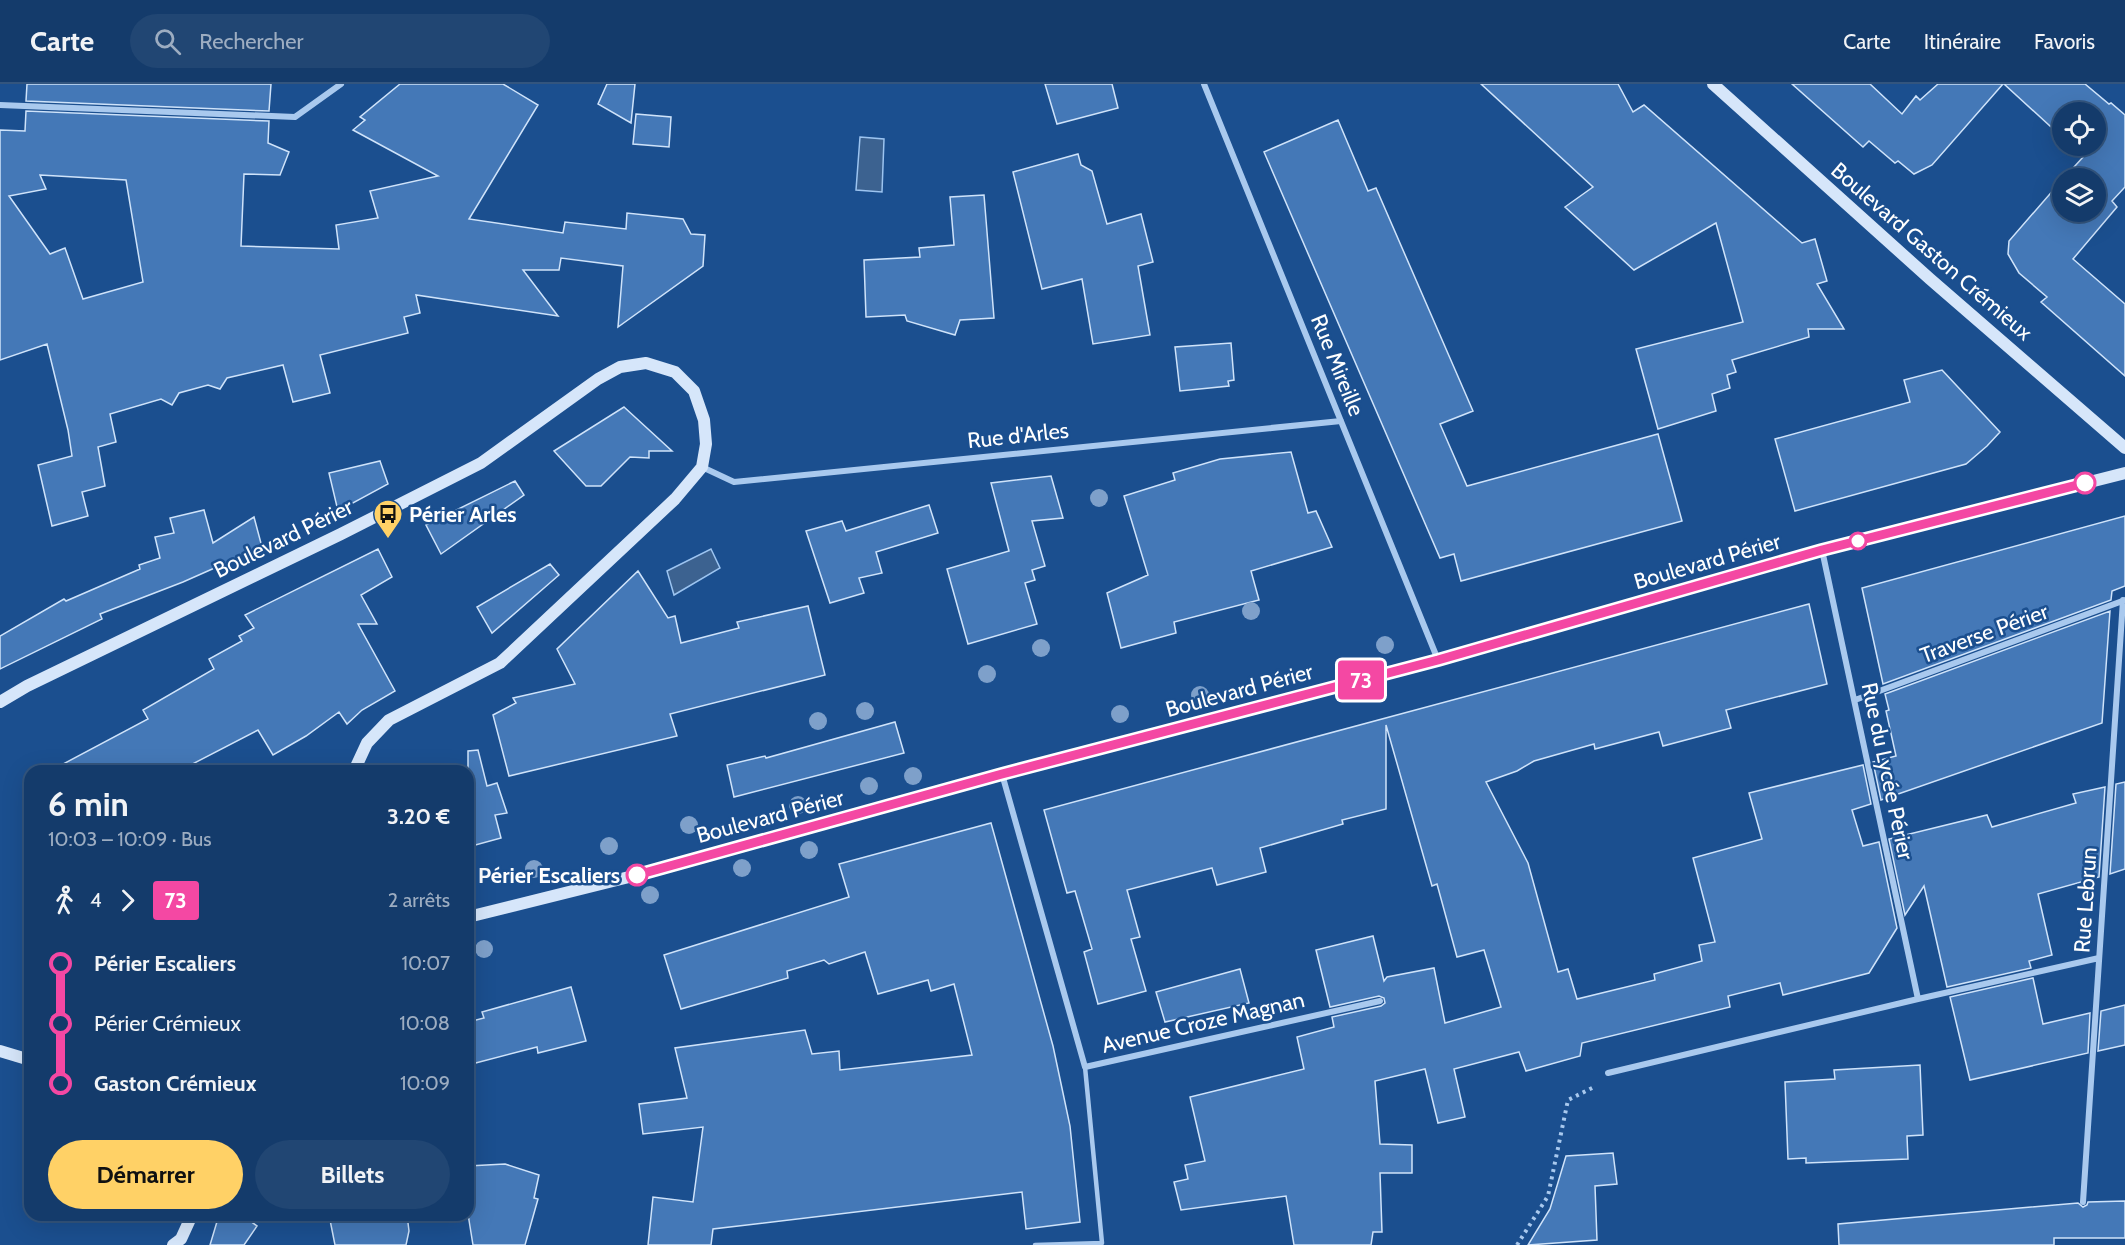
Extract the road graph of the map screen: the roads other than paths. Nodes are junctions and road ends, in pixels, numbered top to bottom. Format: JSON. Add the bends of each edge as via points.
{"nodes":[{"id":1,"x":341,"y":84,"type":"edge"},
{"id":2,"x":1204,"y":84,"type":"edge"},
{"id":3,"x":1713,"y":84,"type":"edge"},
{"id":4,"x":0,"y":105,"type":"edge"},
{"id":5,"x":1341,"y":421,"type":"junction"},
{"id":6,"x":2125,"y":448,"type":"edge"},
{"id":7,"x":702,"y":467,"type":"junction"},
{"id":8,"x":2125,"y":473,"type":"edge"},
{"id":9,"x":1822,"y":550,"type":"junction"},
{"id":10,"x":2124,"y":600,"type":"edge"},
{"id":11,"x":1438,"y":660,"type":"junction"},
{"id":12,"x":1855,"y":700,"type":"junction"},
{"id":13,"x":0,"y":702,"type":"edge"},
{"id":14,"x":357,"y":765,"type":"edge"},
{"id":15,"x":1002,"y":774,"type":"junction"},
{"id":16,"x":474,"y":916,"type":"edge"},
{"id":17,"x":2099,"y":958,"type":"junction"},
{"id":18,"x":1918,"y":999,"type":"junction"},
{"id":19,"x":1380,"y":1001,"type":"dead end"},
{"id":20,"x":0,"y":1051,"type":"edge"},
{"id":21,"x":24,"y":1058,"type":"edge"},
{"id":22,"x":1085,"y":1067,"type":"junction"},
{"id":23,"x":1608,"y":1073,"type":"road end"},
{"id":24,"x":2083,"y":1202,"type":"dead end"},
{"id":25,"x":189,"y":1221,"type":"edge"},
{"id":26,"x":173,"y":1245,"type":"edge"},
{"id":27,"x":1035,"y":1245,"type":"edge"}],
"edges":[{"from":1,"to":4,"type":"street","via":[[295,117]]},
{"from":2,"to":5,"type":"street","name":"Rue Mireille"},
{"from":3,"to":6,"type":"street","name":"Boulevard Gaston Crémieux"},
{"from":5,"to":7,"type":"street","name":"Rue d'Arles","via":[[734,482]]},
{"from":5,"to":11,"type":"street","name":"Rue Mireille"},
{"from":7,"to":13,"type":"street","name":"Boulevard Périer","via":[[706,444],[704,420],[694,391],[675,372],[646,363],[620,367],[481,463]]},
{"from":7,"to":14,"type":"street","via":[[675,499],[500,663],[389,720],[367,743]]},
{"from":8,"to":9,"type":"street","name":"Boulevard Périer"},
{"from":9,"to":11,"type":"street","name":"Boulevard Périer"},
{"from":9,"to":12,"type":"street","name":"Rue du Lycée Périer"},
{"from":10,"to":12,"type":"street","name":"Traverse Périer"},
{"from":10,"to":17,"type":"street","name":"Rue Lebrun"},
{"from":11,"to":15,"type":"street","name":"Boulevard Périer"},
{"from":12,"to":18,"type":"street","name":"Rue du Lycée Périer"},
{"from":15,"to":16,"type":"street","name":"Boulevard Périer","via":[[637,875]]},
{"from":15,"to":22,"type":"street","name":"Avenue Croze Magnan"},
{"from":17,"to":18,"type":"street"},
{"from":17,"to":24,"type":"street","name":"Rue Lebrun"},
{"from":18,"to":23,"type":"street"},
{"from":19,"to":22,"type":"street","name":"Avenue Croze Magnan"},
{"from":20,"to":21,"type":"street"},
{"from":22,"to":27,"type":"lane","via":[[1102,1243]]},
{"from":25,"to":26,"type":"street","via":[[181,1239]]}]}
